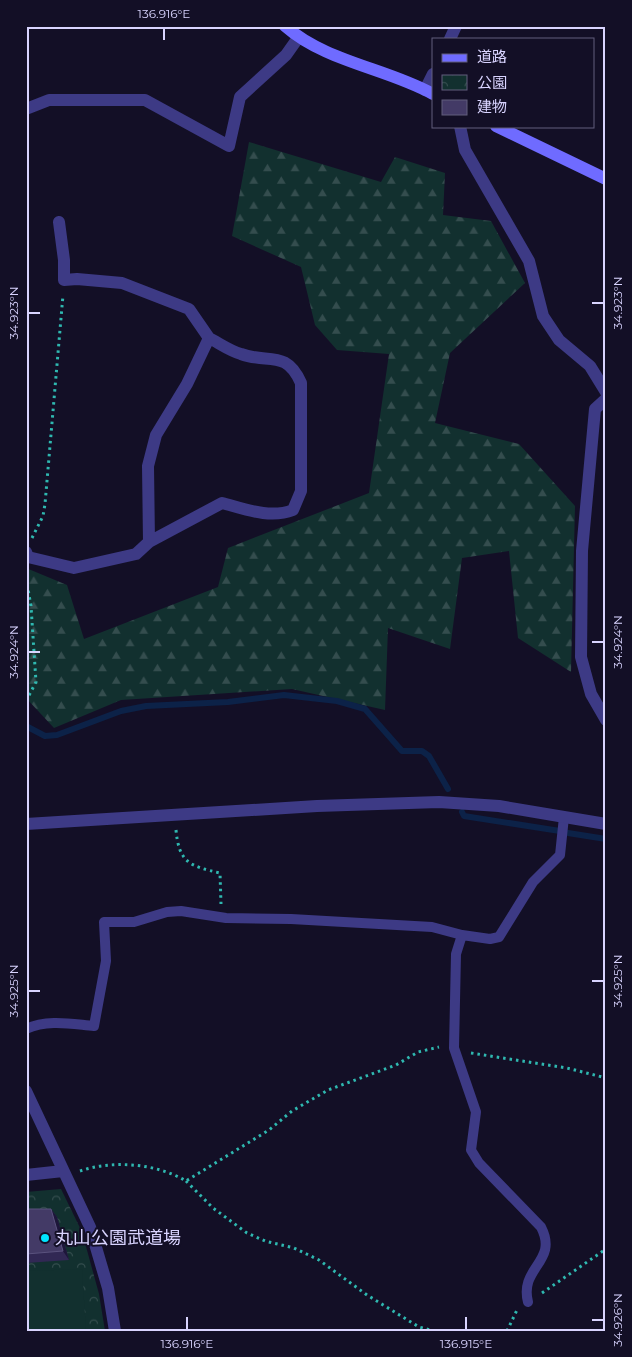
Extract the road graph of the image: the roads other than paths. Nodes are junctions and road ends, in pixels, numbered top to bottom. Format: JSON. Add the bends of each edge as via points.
{"nodes":[{"id":1,"x":285,"y":26,"type":"edge"},
{"id":2,"x":456,"y":26,"type":"edge"},
{"id":3,"x":298,"y":38,"type":"junction"},
{"id":4,"x":450,"y":38,"type":"edge"},
{"id":5,"x":432,"y":78,"type":"edge"},
{"id":6,"x":429,"y":92,"type":"edge"},
{"id":7,"x":26,"y":110,"type":"edge"},
{"id":8,"x":460,"y":128,"type":"edge"},
{"id":9,"x":500,"y":128,"type":"edge"},
{"id":10,"x":606,"y":179,"type":"edge"},
{"id":11,"x":59,"y":222,"type":"dead end"},
{"id":12,"x":209,"y":338,"type":"junction"},
{"id":13,"x":606,"y":392,"type":"edge"},
{"id":14,"x":606,"y":398,"type":"edge"},
{"id":15,"x":149,"y":542,"type":"junction"},
{"id":16,"x":28,"y":546,"type":"edge"},
{"id":17,"x":606,"y":720,"type":"edge"},
{"id":18,"x":564,"y":817,"type":"junction"},
{"id":19,"x":26,"y":824,"type":"edge"},
{"id":20,"x":606,"y":824,"type":"edge"},
{"id":21,"x":462,"y":935,"type":"junction"},
{"id":22,"x":26,"y":1029,"type":"edge"},
{"id":23,"x":26,"y":1091,"type":"edge"},
{"id":24,"x":64,"y":1173,"type":"junction"},
{"id":25,"x":26,"y":1175,"type":"edge"},
{"id":26,"x":528,"y":1302,"type":"road end"},
{"id":27,"x":114,"y":1331,"type":"edge"}],
"edges":[{"from":1,"to":3,"type":"main road"},
{"from":2,"to":4,"type":"street"},
{"from":3,"to":6,"type":"main road"},
{"from":3,"to":7,"type":"street","via":[[286,55],[240,96],[229,146],[145,100],[49,100]]},
{"from":5,"to":6,"type":"street"},
{"from":8,"to":13,"type":"street","via":[[465,150],[529,261],[543,316],[560,340],[590,366]]},
{"from":9,"to":10,"type":"main road"},
{"from":11,"to":12,"type":"street","via":[[64,280],[122,283],[189,309]]},
{"from":12,"to":15,"type":"street","via":[[187,384],[156,435],[148,466]]},
{"from":12,"to":15,"type":"street","via":[[242,355],[277,359],[295,369],[301,383],[301,491],[293,510],[262,514],[222,503]]},
{"from":14,"to":17,"type":"street","via":[[595,409],[590,456],[582,551],[581,648],[591,694]]},
{"from":15,"to":16,"type":"street","via":[[136,554],[74,568],[28,557]]},
{"from":18,"to":19,"type":"street","via":[[499,806],[438,802]]},
{"from":18,"to":20,"type":"street"},
{"from":18,"to":21,"type":"lane","via":[[560,855],[533,882],[499,937]]},
{"from":21,"to":22,"type":"lane","via":[[432,927],[222,917],[174,911],[134,922],[104,922],[106,961],[94,1026],[57,1022]]},
{"from":21,"to":26,"type":"lane","via":[[456,954],[454,1048],[476,1112],[471,1150],[479,1163],[541,1226],[547,1238],[546,1251],[530,1273],[527,1283]]},
{"from":23,"to":24,"type":"street"},
{"from":24,"to":25,"type":"street"},
{"from":24,"to":27,"type":"street","via":[[90,1227],[108,1288]]}]}
